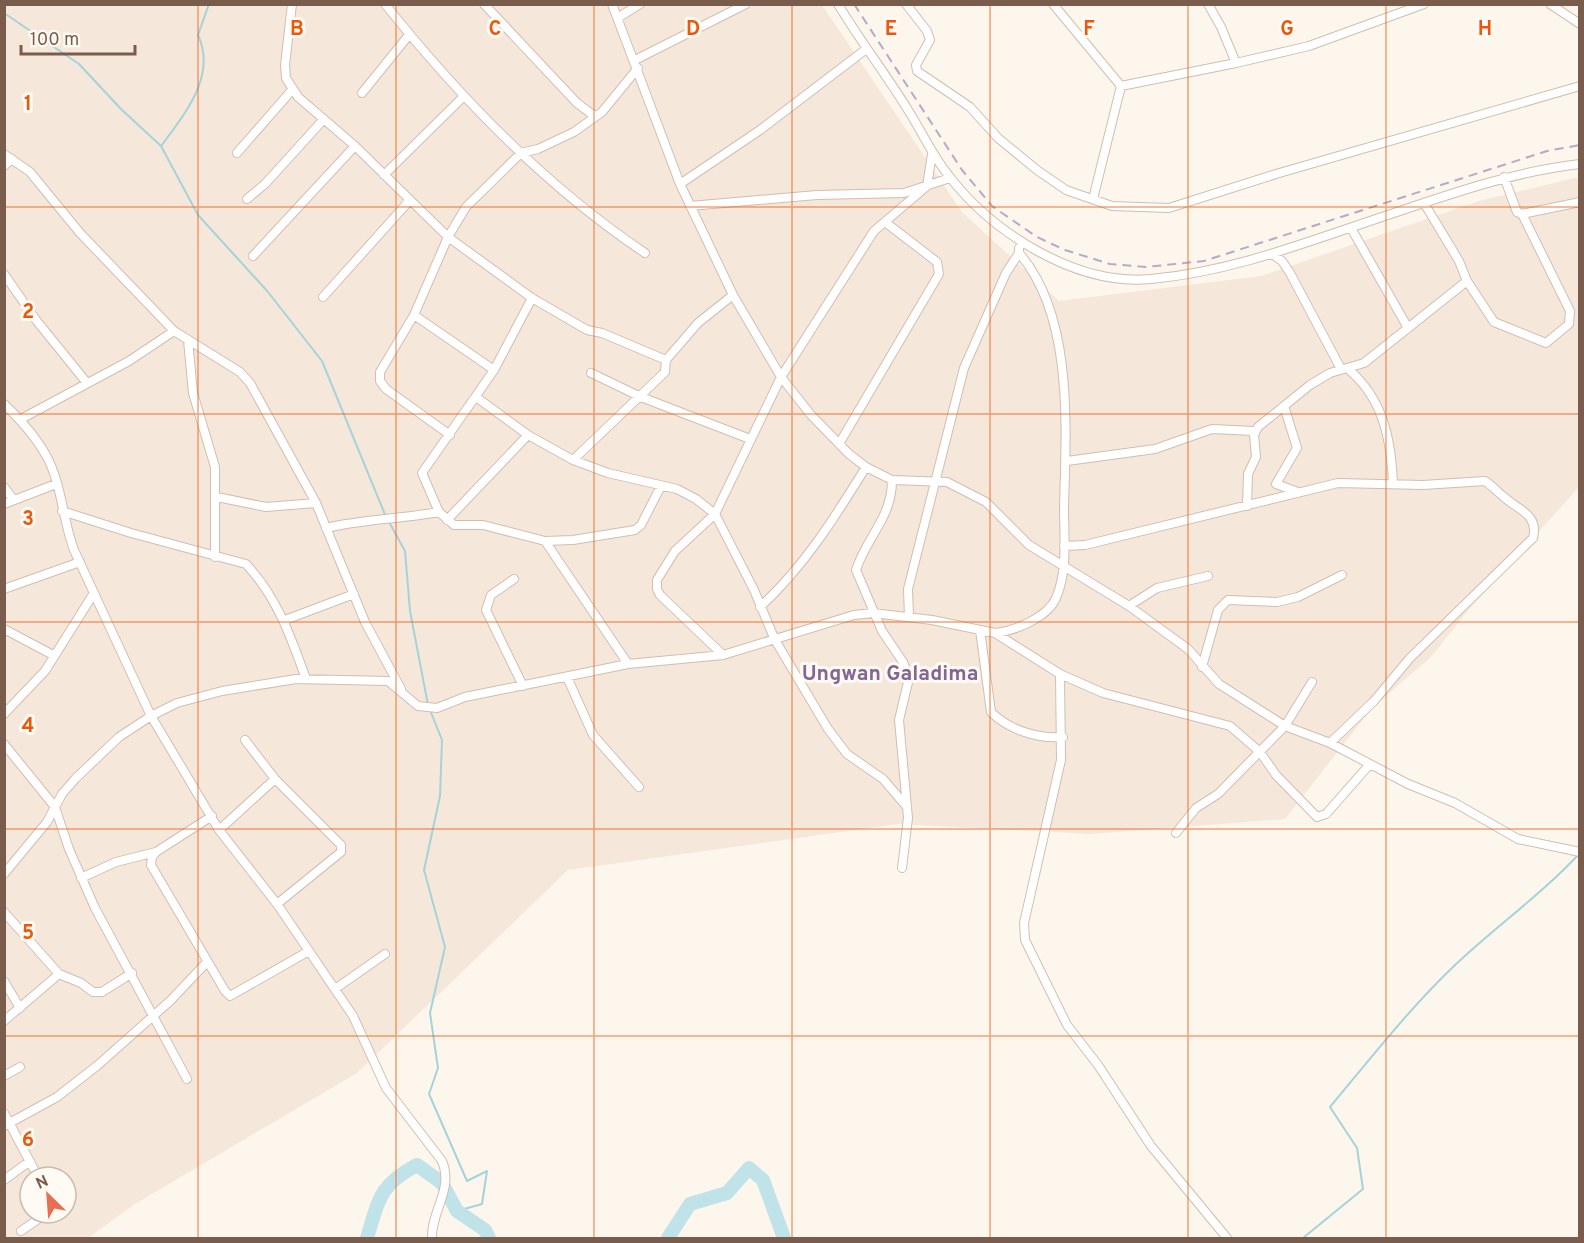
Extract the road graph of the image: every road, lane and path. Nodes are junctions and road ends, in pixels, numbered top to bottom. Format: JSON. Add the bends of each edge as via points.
{"nodes":[{"id":1,"x":292,"y":4,"type":"edge"},
{"id":2,"x":385,"y":4,"type":"edge"},
{"id":3,"x":484,"y":4,"type":"edge"},
{"id":4,"x":612,"y":4,"type":"edge"},
{"id":5,"x":640,"y":4,"type":"edge"},
{"id":6,"x":746,"y":4,"type":"edge"},
{"id":7,"x":838,"y":4,"type":"edge"},
{"id":8,"x":906,"y":4,"type":"edge"},
{"id":9,"x":1053,"y":4,"type":"edge"},
{"id":10,"x":1208,"y":4,"type":"edge"},
{"id":11,"x":1424,"y":4,"type":"edge"},
{"id":12,"x":1550,"y":4,"type":"edge"},
{"id":13,"x":619,"y":17,"type":"junction"},
{"id":14,"x":1580,"y":24,"type":"edge"},
{"id":15,"x":409,"y":35,"type":"junction"},
{"id":16,"x":865,"y":50,"type":"junction"},
{"id":17,"x":1236,"y":63,"type":"junction"},
{"id":18,"x":637,"y":64,"type":"junction"},
{"id":19,"x":1121,"y":86,"type":"junction"},
{"id":20,"x":1580,"y":86,"type":"edge"},
{"id":21,"x":292,"y":90,"type":"junction"},
{"id":22,"x":362,"y":93,"type":"dead end"},
{"id":23,"x":463,"y":97,"type":"junction"},
{"id":24,"x":597,"y":115,"type":"junction"},
{"id":25,"x":324,"y":119,"type":"junction"},
{"id":26,"x":355,"y":146,"type":"junction"},
{"id":27,"x":237,"y":153,"type":"dead end"},
{"id":28,"x":521,"y":153,"type":"junction"},
{"id":29,"x":932,"y":154,"type":"junction"},
{"id":30,"x":8,"y":157,"type":"edge"},
{"id":31,"x":1580,"y":164,"type":"edge"},
{"id":32,"x":4,"y":166,"type":"edge"},
{"id":33,"x":384,"y":175,"type":"junction"},
{"id":34,"x":1504,"y":177,"type":"junction"},
{"id":35,"x":950,"y":178,"type":"junction"},
{"id":36,"x":680,"y":184,"type":"junction"},
{"id":37,"x":927,"y":186,"type":"junction"},
{"id":38,"x":247,"y":199,"type":"dead end"},
{"id":39,"x":1093,"y":199,"type":"junction"},
{"id":40,"x":410,"y":200,"type":"junction"},
{"id":41,"x":1580,"y":202,"type":"edge"},
{"id":42,"x":1424,"y":203,"type":"junction"},
{"id":43,"x":690,"y":206,"type":"junction"},
{"id":44,"x":1522,"y":214,"type":"junction"},
{"id":45,"x":885,"y":222,"type":"junction"},
{"id":46,"x":1351,"y":228,"type":"junction"},
{"id":47,"x":448,"y":237,"type":"junction"},
{"id":48,"x":1018,"y":241,"type":"junction"},
{"id":49,"x":645,"y":252,"type":"dead end"},
{"id":50,"x":1019,"y":253,"type":"junction"},
{"id":51,"x":1272,"y":254,"type":"junction"},
{"id":52,"x":253,"y":256,"type":"dead end"},
{"id":53,"x":4,"y":274,"type":"edge"},
{"id":54,"x":1467,"y":281,"type":"junction"},
{"id":55,"x":732,"y":295,"type":"junction"},
{"id":56,"x":323,"y":297,"type":"dead end"},
{"id":57,"x":532,"y":298,"type":"junction"},
{"id":58,"x":414,"y":315,"type":"junction"},
{"id":59,"x":1408,"y":328,"type":"junction"},
{"id":60,"x":174,"y":331,"type":"junction"},
{"id":61,"x":188,"y":340,"type":"junction"},
{"id":62,"x":666,"y":360,"type":"junction"},
{"id":63,"x":1345,"y":369,"type":"junction"},
{"id":64,"x":494,"y":370,"type":"junction"},
{"id":65,"x":591,"y":373,"type":"dead end"},
{"id":66,"x":781,"y":377,"type":"junction"},
{"id":67,"x":87,"y":383,"type":"junction"},
{"id":68,"x":476,"y":397,"type":"junction"},
{"id":69,"x":641,"y":397,"type":"junction"},
{"id":70,"x":4,"y":404,"type":"edge"},
{"id":71,"x":1284,"y":406,"type":"junction"},
{"id":72,"x":21,"y":419,"type":"junction"},
{"id":73,"x":1254,"y":431,"type":"junction"},
{"id":74,"x":450,"y":435,"type":"junction"},
{"id":75,"x":528,"y":435,"type":"junction"},
{"id":76,"x":750,"y":440,"type":"junction"},
{"id":77,"x":839,"y":444,"type":"junction"},
{"id":78,"x":573,"y":460,"type":"junction"},
{"id":79,"x":1067,"y":461,"type":"junction"},
{"id":80,"x":866,"y":467,"type":"junction"},
{"id":81,"x":892,"y":480,"type":"junction"},
{"id":82,"x":935,"y":481,"type":"junction"},
{"id":83,"x":1393,"y":483,"type":"junction"},
{"id":84,"x":56,"y":484,"type":"junction"},
{"id":85,"x":4,"y":486,"type":"edge"},
{"id":86,"x":661,"y":486,"type":"junction"},
{"id":87,"x":1300,"y":492,"type":"junction"},
{"id":88,"x":217,"y":497,"type":"junction"},
{"id":89,"x":13,"y":499,"type":"junction"},
{"id":90,"x":316,"y":503,"type":"junction"},
{"id":91,"x":4,"y":504,"type":"edge"},
{"id":92,"x":1246,"y":506,"type":"junction"},
{"id":93,"x":62,"y":511,"type":"junction"},
{"id":94,"x":439,"y":513,"type":"junction"},
{"id":95,"x":715,"y":514,"type":"junction"},
{"id":96,"x":447,"y":520,"type":"junction"},
{"id":97,"x":326,"y":528,"type":"junction"},
{"id":98,"x":545,"y":541,"type":"junction"},
{"id":99,"x":1064,"y":546,"type":"junction"},
{"id":100,"x":215,"y":557,"type":"junction"},
{"id":101,"x":80,"y":562,"type":"junction"},
{"id":102,"x":1063,"y":566,"type":"junction"},
{"id":103,"x":1342,"y":575,"type":"dead end"},
{"id":104,"x":1208,"y":576,"type":"dead end"},
{"id":105,"x":514,"y":579,"type":"dead end"},
{"id":106,"x":4,"y":589,"type":"edge"},
{"id":107,"x":94,"y":593,"type":"junction"},
{"id":108,"x":354,"y":594,"type":"junction"},
{"id":109,"x":1129,"y":606,"type":"junction"},
{"id":110,"x":760,"y":607,"type":"junction"},
{"id":111,"x":873,"y":613,"type":"junction"},
{"id":112,"x":909,"y":617,"type":"junction"},
{"id":113,"x":285,"y":620,"type":"junction"},
{"id":114,"x":4,"y":629,"type":"edge"},
{"id":115,"x":981,"y":630,"type":"junction"},
{"id":116,"x":995,"y":633,"type":"junction"},
{"id":117,"x":775,"y":640,"type":"junction"},
{"id":118,"x":53,"y":655,"type":"junction"},
{"id":119,"x":723,"y":655,"type":"junction"},
{"id":120,"x":628,"y":664,"type":"junction"},
{"id":121,"x":1202,"y":667,"type":"junction"},
{"id":122,"x":1060,"y":674,"type":"junction"},
{"id":123,"x":567,"y":677,"type":"junction"},
{"id":124,"x":306,"y":679,"type":"junction"},
{"id":125,"x":1312,"y":682,"type":"dead end"},
{"id":126,"x":523,"y":686,"type":"junction"},
{"id":127,"x":402,"y":690,"type":"junction"},
{"id":128,"x":4,"y":714,"type":"edge"},
{"id":129,"x":151,"y":716,"type":"junction"},
{"id":130,"x":1285,"y":726,"type":"junction"},
{"id":131,"x":1063,"y":737,"type":"junction"},
{"id":132,"x":245,"y":740,"type":"dead end"},
{"id":133,"x":1330,"y":743,"type":"junction"},
{"id":134,"x":5,"y":745,"type":"edge"},
{"id":135,"x":1260,"y":752,"type":"junction"},
{"id":136,"x":1370,"y":764,"type":"junction"},
{"id":137,"x":275,"y":779,"type":"junction"},
{"id":138,"x":639,"y":787,"type":"dead end"},
{"id":139,"x":55,"y":807,"type":"junction"},
{"id":140,"x":907,"y":807,"type":"junction"},
{"id":141,"x":212,"y":816,"type":"junction"},
{"id":142,"x":219,"y":830,"type":"junction"},
{"id":143,"x":1176,"y":833,"type":"dead end"},
{"id":144,"x":156,"y":852,"type":"junction"},
{"id":145,"x":1580,"y":852,"type":"edge"},
{"id":146,"x":902,"y":868,"type":"dead end"},
{"id":147,"x":4,"y":874,"type":"edge"},
{"id":148,"x":81,"y":878,"type":"junction"},
{"id":149,"x":277,"y":904,"type":"junction"},
{"id":150,"x":4,"y":912,"type":"edge"},
{"id":151,"x":309,"y":951,"type":"junction"},
{"id":152,"x":385,"y":954,"type":"dead end"},
{"id":153,"x":207,"y":962,"type":"junction"},
{"id":154,"x":132,"y":973,"type":"junction"},
{"id":155,"x":59,"y":974,"type":"junction"},
{"id":156,"x":4,"y":981,"type":"edge"},
{"id":157,"x":335,"y":989,"type":"junction"},
{"id":158,"x":20,"y":1008,"type":"junction"},
{"id":159,"x":151,"y":1016,"type":"junction"},
{"id":160,"x":4,"y":1021,"type":"edge"},
{"id":161,"x":20,"y":1067,"type":"dead end"},
{"id":162,"x":4,"y":1076,"type":"edge"},
{"id":163,"x":187,"y":1079,"type":"dead end"},
{"id":164,"x":4,"y":1113,"type":"edge"},
{"id":165,"x":7,"y":1124,"type":"edge"},
{"id":166,"x":30,"y":1161,"type":"junction"},
{"id":167,"x":32,"y":1165,"type":"edge"},
{"id":168,"x":4,"y":1180,"type":"edge"},
{"id":169,"x":31,"y":1225,"type":"edge"},
{"id":170,"x":21,"y":1232,"type":"dead end"},
{"id":171,"x":432,"y":1239,"type":"edge"},
{"id":172,"x":1227,"y":1239,"type":"edge"}],
"edges":[{"from":1,"to":21,"type":"street","via":[[285,65]]},
{"from":2,"to":15,"type":"street"},
{"from":3,"to":24,"type":"street","via":[[577,103]]},
{"from":4,"to":13,"type":"street"},
{"from":5,"to":13,"type":"street"},
{"from":6,"to":18,"type":"street"},
{"from":7,"to":16,"type":"street"},
{"from":8,"to":39,"type":"street","via":[[930,40],[916,71],[970,107],[998,138],[1037,170],[1066,190]]},
{"from":9,"to":19,"type":"street"},
{"from":10,"to":17,"type":"street"},
{"from":11,"to":17,"type":"street","via":[[1309,46]]},
{"from":12,"to":14,"type":"street"},
{"from":13,"to":18,"type":"street"},
{"from":15,"to":22,"type":"street"},
{"from":15,"to":23,"type":"street"},
{"from":16,"to":29,"type":"street","via":[[908,110]]},
{"from":16,"to":36,"type":"street","via":[[760,130]]},
{"from":17,"to":19,"type":"street"},
{"from":18,"to":24,"type":"street"},
{"from":18,"to":36,"type":"street"},
{"from":19,"to":39,"type":"street"},
{"from":20,"to":39,"type":"street","via":[[1169,208],[1112,206]]},
{"from":21,"to":25,"type":"street"},
{"from":21,"to":27,"type":"street"},
{"from":23,"to":28,"type":"street"},
{"from":23,"to":33,"type":"street"},
{"from":24,"to":28,"type":"street","via":[[574,132]]},
{"from":25,"to":26,"type":"street"},
{"from":25,"to":38,"type":"street","via":[[266,184]]},
{"from":26,"to":33,"type":"street"},
{"from":26,"to":52,"type":"street"},
{"from":28,"to":47,"type":"street","via":[[466,207]]},
{"from":28,"to":49,"type":"street","via":[[610,229]]},
{"from":29,"to":35,"type":"street"},
{"from":29,"to":37,"type":"street"},
{"from":30,"to":32,"type":"street"},
{"from":30,"to":60,"type":"street","via":[[30,172],[80,233]]},
{"from":31,"to":34,"type":"street"},
{"from":33,"to":40,"type":"street"},
{"from":34,"to":42,"type":"street"},
{"from":34,"to":44,"type":"street","via":[[1517,212]]},
{"from":35,"to":37,"type":"street"},
{"from":35,"to":48,"type":"street","via":[[989,219]]},
{"from":36,"to":43,"type":"street"},
{"from":37,"to":43,"type":"street","via":[[904,193],[817,195]]},
{"from":37,"to":45,"type":"street"},
{"from":40,"to":47,"type":"street"},
{"from":40,"to":56,"type":"street"},
{"from":41,"to":44,"type":"street"},
{"from":42,"to":46,"type":"street"},
{"from":42,"to":54,"type":"street"},
{"from":43,"to":55,"type":"street"},
{"from":44,"to":54,"type":"street","via":[[1570,311],[1569,324],[1546,343],[1507,328],[1494,322]]},
{"from":45,"to":66,"type":"street","via":[[867,240]]},
{"from":45,"to":77,"type":"street","via":[[938,262],[939,274]]},
{"from":46,"to":51,"type":"street"},
{"from":46,"to":59,"type":"street"},
{"from":47,"to":57,"type":"street"},
{"from":47,"to":58,"type":"street"},
{"from":48,"to":50,"type":"street"},
{"from":48,"to":51,"type":"street","via":[[1055,260],[1104,276],[1149,280],[1208,271]]},
{"from":50,"to":79,"type":"street","via":[[1048,301],[1063,387]]},
{"from":50,"to":82,"type":"street","via":[[1006,273],[964,368]]},
{"from":51,"to":63,"type":"street","via":[[1290,273]]},
{"from":53,"to":67,"type":"street"},
{"from":54,"to":59,"type":"street"},
{"from":55,"to":62,"type":"street","via":[[698,323]]},
{"from":55,"to":66,"type":"street"},
{"from":57,"to":62,"type":"street","via":[[588,330]]},
{"from":57,"to":64,"type":"street"},
{"from":58,"to":64,"type":"street"},
{"from":58,"to":74,"type":"street","via":[[380,372],[380,381]]},
{"from":59,"to":63,"type":"street","via":[[1364,363]]},
{"from":60,"to":61,"type":"street"},
{"from":60,"to":67,"type":"street"},
{"from":61,"to":88,"type":"street","via":[[193,393],[215,467]]},
{"from":61,"to":90,"type":"street","via":[[240,372],[250,383]]},
{"from":62,"to":69,"type":"street","via":[[665,372]]},
{"from":63,"to":71,"type":"street","via":[[1310,385]]},
{"from":63,"to":83,"type":"street","via":[[1359,379],[1375,402],[1388,433]]},
{"from":64,"to":68,"type":"street"},
{"from":65,"to":69,"type":"street"},
{"from":66,"to":76,"type":"street"},
{"from":66,"to":77,"type":"street"},
{"from":67,"to":72,"type":"street"},
{"from":68,"to":74,"type":"street"},
{"from":68,"to":75,"type":"street"},
{"from":69,"to":76,"type":"street"},
{"from":69,"to":78,"type":"street"},
{"from":70,"to":72,"type":"street"},
{"from":71,"to":73,"type":"street"},
{"from":71,"to":87,"type":"street","via":[[1297,448],[1276,484]]},
{"from":72,"to":84,"type":"street","via":[[48,460]]},
{"from":73,"to":79,"type":"street","via":[[1212,429],[1155,449]]},
{"from":73,"to":92,"type":"street","via":[[1256,457],[1248,474]]},
{"from":74,"to":94,"type":"street","via":[[422,474]]},
{"from":75,"to":78,"type":"street"},
{"from":75,"to":96,"type":"street"},
{"from":76,"to":95,"type":"street"},
{"from":77,"to":80,"type":"street"},
{"from":78,"to":86,"type":"street"},
{"from":79,"to":99,"type":"street"},
{"from":80,"to":81,"type":"street"},
{"from":80,"to":110,"type":"street","via":[[805,558],[782,588]]},
{"from":81,"to":82,"type":"street"},
{"from":81,"to":111,"type":"street","via":[[888,511],[856,570]]},
{"from":82,"to":102,"type":"street","via":[[962,488],[986,502],[1029,545]]},
{"from":82,"to":112,"type":"street","via":[[908,589]]},
{"from":83,"to":87,"type":"street","via":[[1338,483]]},
{"from":83,"to":133,"type":"street","via":[[1485,481],[1529,514],[1534,536]]},
{"from":84,"to":89,"type":"street"},
{"from":84,"to":93,"type":"street"},
{"from":85,"to":89,"type":"street"},
{"from":86,"to":95,"type":"street","via":[[677,489]]},
{"from":86,"to":98,"type":"street","via":[[635,530]]},
{"from":87,"to":92,"type":"street"},
{"from":88,"to":90,"type":"street","via":[[266,507]]},
{"from":88,"to":100,"type":"street"},
{"from":89,"to":91,"type":"street"},
{"from":90,"to":97,"type":"street"},
{"from":92,"to":99,"type":"street","via":[[1085,545]]},
{"from":93,"to":100,"type":"street"},
{"from":93,"to":101,"type":"street"},
{"from":94,"to":96,"type":"street"},
{"from":94,"to":97,"type":"street","via":[[353,521]]},
{"from":95,"to":110,"type":"street"},
{"from":95,"to":119,"type":"street","via":[[675,551],[657,580],[657,589]]},
{"from":96,"to":98,"type":"street","via":[[454,525],[483,525]]},
{"from":97,"to":108,"type":"street"},
{"from":98,"to":120,"type":"street"},
{"from":99,"to":102,"type":"street"},
{"from":100,"to":113,"type":"street","via":[[246,564]]},
{"from":101,"to":106,"type":"street"},
{"from":101,"to":107,"type":"street"},
{"from":102,"to":109,"type":"street"},
{"from":102,"to":116,"type":"street","via":[[1056,599],[1044,611],[1006,632]]},
{"from":103,"to":121,"type":"street","via":[[1298,597],[1277,602],[1228,600],[1218,610]]},
{"from":104,"to":109,"type":"street","via":[[1157,588]]},
{"from":105,"to":126,"type":"street","via":[[490,596],[486,610]]},
{"from":107,"to":118,"type":"street"},
{"from":107,"to":129,"type":"street"},
{"from":108,"to":113,"type":"street"},
{"from":108,"to":127,"type":"street"},
{"from":109,"to":121,"type":"street","via":[[1188,649]]},
{"from":110,"to":117,"type":"street"},
{"from":111,"to":112,"type":"street"},
{"from":111,"to":117,"type":"street","via":[[854,615]]},
{"from":111,"to":140,"type":"street","via":[[909,678],[899,720]]},
{"from":112,"to":115,"type":"street"},
{"from":113,"to":124,"type":"street"},
{"from":114,"to":118,"type":"street"},
{"from":115,"to":116,"type":"street"},
{"from":115,"to":131,"type":"street","via":[[991,712],[1005,723],[1039,736]]},
{"from":116,"to":122,"type":"street"},
{"from":117,"to":119,"type":"street"},
{"from":117,"to":140,"type":"street","via":[[847,754],[883,779]]},
{"from":118,"to":128,"type":"street","via":[[31,689]]},
{"from":119,"to":120,"type":"street"},
{"from":120,"to":123,"type":"street"},
{"from":121,"to":130,"type":"street","via":[[1219,684]]},
{"from":122,"to":131,"type":"street"},
{"from":122,"to":135,"type":"street","via":[[1102,693],[1230,726]]},
{"from":123,"to":126,"type":"street"},
{"from":123,"to":138,"type":"street","via":[[593,735]]},
{"from":124,"to":127,"type":"street","via":[[388,681]]},
{"from":124,"to":129,"type":"street","via":[[222,691],[177,703]]},
{"from":125,"to":130,"type":"street"},
{"from":126,"to":127,"type":"street","via":[[465,697],[436,708],[418,706]]},
{"from":129,"to":139,"type":"street","via":[[119,737],[75,779]]},
{"from":129,"to":141,"type":"street"},
{"from":130,"to":133,"type":"street"},
{"from":130,"to":135,"type":"street"},
{"from":131,"to":172,"type":"street","via":[[1024,923],[1025,940],[1073,1034],[1151,1146]]},
{"from":132,"to":137,"type":"street"},
{"from":133,"to":136,"type":"street"},
{"from":134,"to":139,"type":"street"},
{"from":135,"to":136,"type":"street","via":[[1317,818],[1326,814]]},
{"from":135,"to":143,"type":"street","via":[[1218,794],[1196,808]]},
{"from":136,"to":145,"type":"street","via":[[1455,803],[1518,839]]},
{"from":137,"to":142,"type":"street"},
{"from":137,"to":149,"type":"street","via":[[341,845],[341,852]]},
{"from":139,"to":147,"type":"street"},
{"from":139,"to":148,"type":"street"},
{"from":140,"to":146,"type":"street"},
{"from":141,"to":142,"type":"street"},
{"from":141,"to":144,"type":"street"},
{"from":142,"to":149,"type":"street"},
{"from":144,"to":148,"type":"street","via":[[116,862]]},
{"from":144,"to":153,"type":"street","via":[[151,865]]},
{"from":148,"to":154,"type":"street"},
{"from":149,"to":151,"type":"street"},
{"from":150,"to":155,"type":"street"},
{"from":151,"to":153,"type":"street","via":[[230,996]]},
{"from":151,"to":157,"type":"street"},
{"from":152,"to":157,"type":"street"},
{"from":153,"to":159,"type":"street","via":[[170,1002]]},
{"from":154,"to":155,"type":"street","via":[[99,993]]},
{"from":154,"to":159,"type":"street"},
{"from":155,"to":158,"type":"street"},
{"from":156,"to":158,"type":"street"},
{"from":157,"to":171,"type":"street","via":[[353,1016],[386,1088],[442,1161],[447,1183],[432,1225]]},
{"from":158,"to":160,"type":"street"},
{"from":159,"to":163,"type":"street"},
{"from":159,"to":165,"type":"street","via":[[57,1097]]},
{"from":161,"to":162,"type":"street"},
{"from":164,"to":165,"type":"street"},
{"from":165,"to":166,"type":"street"},
{"from":166,"to":167,"type":"street"},
{"from":166,"to":168,"type":"street"},
{"from":169,"to":170,"type":"street"}]}
